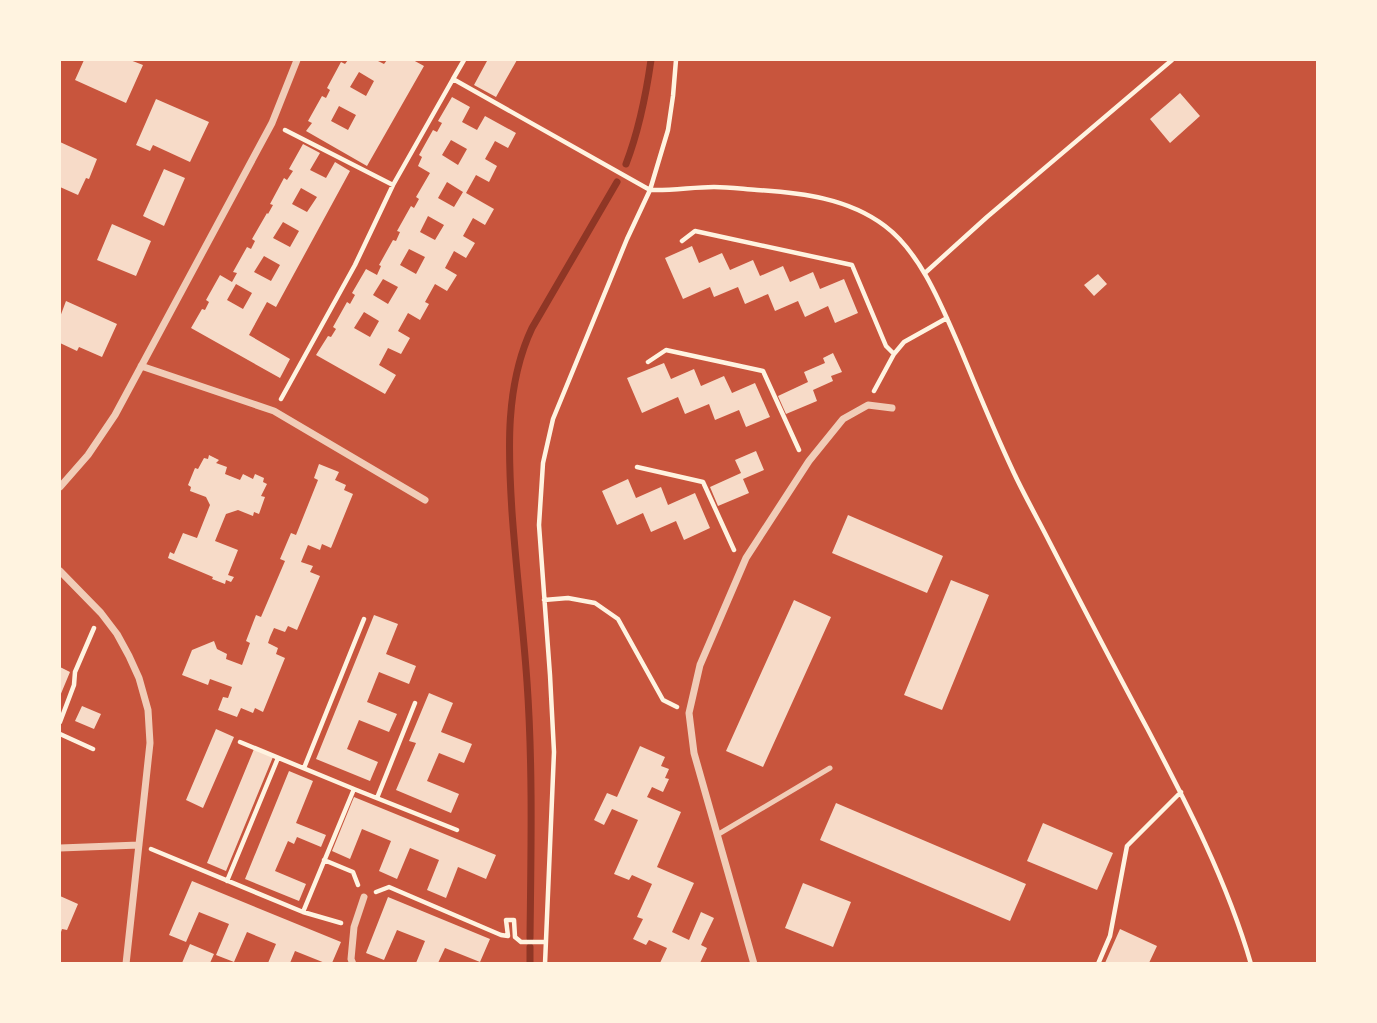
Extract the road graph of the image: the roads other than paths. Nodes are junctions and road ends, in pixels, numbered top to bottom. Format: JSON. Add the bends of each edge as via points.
{"nodes":[{"id":1,"x":298,"y":60,"type":"edge"},
{"id":2,"x":141,"y":366,"type":"junction"},
{"id":3,"x":892,"y":408,"type":"dead end"},
{"id":4,"x":60,"y":487,"type":"edge"},
{"id":5,"x":425,"y":500,"type":"dead end"},
{"id":6,"x":60,"y":571,"type":"edge"},
{"id":7,"x":830,"y":768,"type":"dead end"},
{"id":8,"x":717,"y":835,"type":"junction"},
{"id":9,"x":139,"y":845,"type":"junction"},
{"id":10,"x":60,"y":848,"type":"edge"},
{"id":11,"x":364,"y":897,"type":"road end"},
{"id":12,"x":126,"y":964,"type":"edge"},
{"id":13,"x":353,"y":964,"type":"edge"},
{"id":14,"x":754,"y":964,"type":"edge"}],
"edges":[{"from":1,"to":2,"type":"street","via":[[272,123]]},
{"from":2,"to":4,"type":"street","via":[[89,455]]},
{"from":2,"to":5,"type":"street","via":[[274,411]]},
{"from":3,"to":8,"type":"street","via":[[868,405],[843,419],[809,461],[746,558],[700,665],[690,713],[694,753]]},
{"from":6,"to":9,"type":"street","via":[[117,634],[139,678],[148,710],[150,743]]},
{"from":7,"to":8,"type":"lane"},
{"from":8,"to":14,"type":"street"},
{"from":9,"to":10,"type":"street"},
{"from":9,"to":12,"type":"street"},
{"from":11,"to":13,"type":"street","via":[[355,927]]}]}
